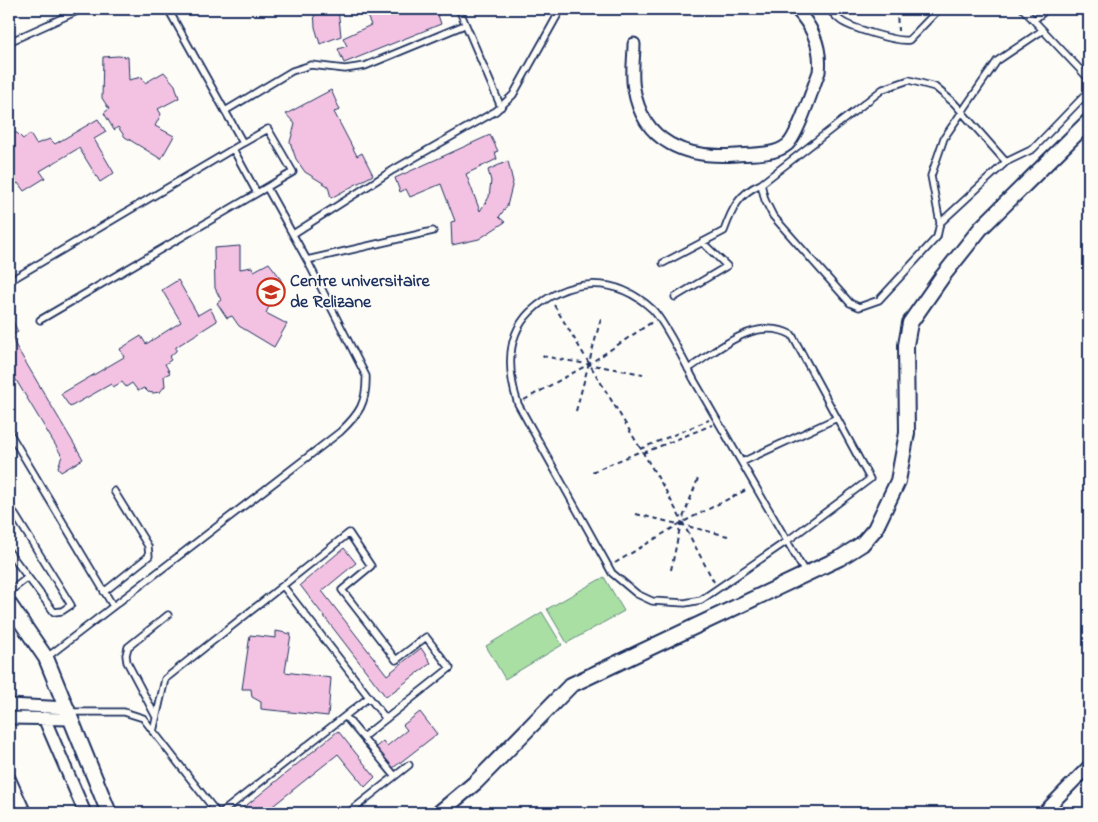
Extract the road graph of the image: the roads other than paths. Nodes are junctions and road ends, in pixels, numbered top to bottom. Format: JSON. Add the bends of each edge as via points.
{"nodes":[{"id":1,"x":82,"y":9,"type":"edge"},
{"id":2,"x":168,"y":9,"type":"edge"},
{"id":3,"x":459,"y":9,"type":"edge"},
{"id":4,"x":561,"y":9,"type":"edge"},
{"id":5,"x":796,"y":9,"type":"edge"},
{"id":6,"x":828,"y":9,"type":"edge"},
{"id":7,"x":939,"y":9,"type":"edge"},
{"id":8,"x":1023,"y":9,"type":"edge"},
{"id":9,"x":1047,"y":9,"type":"edge"},
{"id":10,"x":1034,"y":20,"type":"junction"},
{"id":11,"x":462,"y":26,"type":"dead end"},
{"id":12,"x":1043,"y":30,"type":"junction"},
{"id":13,"x":9,"y":42,"type":"edge"},
{"id":14,"x":634,"y":44,"type":"dead end"},
{"id":15,"x":501,"y":106,"type":"junction"},
{"id":16,"x":225,"y":111,"type":"junction"},
{"id":17,"x":962,"y":112,"type":"junction"},
{"id":18,"x":1089,"y":121,"type":"edge"},
{"id":19,"x":243,"y":143,"type":"junction"},
{"id":20,"x":233,"y":149,"type":"junction"},
{"id":21,"x":1006,"y":162,"type":"junction"},
{"id":22,"x":761,"y":184,"type":"junction"},
{"id":23,"x":267,"y":188,"type":"junction"},
{"id":24,"x":257,"y":193,"type":"junction"},
{"id":25,"x":940,"y":223,"type":"junction"},
{"id":26,"x":433,"y":231,"type":"dead end"},
{"id":27,"x":293,"y":234,"type":"junction"},
{"id":28,"x":702,"y":242,"type":"junction"},
{"id":29,"x":307,"y":260,"type":"junction"},
{"id":30,"x":663,"y":263,"type":"dead end"},
{"id":31,"x":13,"y":279,"type":"dead end"},
{"id":32,"x":675,"y":298,"type":"dead end"},
{"id":33,"x":40,"y":320,"type":"dead end"},
{"id":34,"x":688,"y":369,"type":"junction"},
{"id":35,"x":836,"y":418,"type":"junction"},
{"id":36,"x":9,"y":432,"type":"edge"},
{"id":37,"x":742,"y":462,"type":"junction"},
{"id":38,"x":114,"y":491,"type":"dead end"},
{"id":39,"x":9,"y":505,"type":"edge"},
{"id":40,"x":787,"y":541,"type":"junction"},
{"id":41,"x":9,"y":552,"type":"edge"},
{"id":42,"x":806,"y":574,"type":"junction"},
{"id":43,"x":27,"y":578,"type":"junction"},
{"id":44,"x":283,"y":586,"type":"junction"},
{"id":45,"x":9,"y":592,"type":"edge"},
{"id":46,"x":104,"y":592,"type":"junction"},
{"id":47,"x":9,"y":604,"type":"edge"},
{"id":48,"x":113,"y":606,"type":"junction"},
{"id":49,"x":168,"y":615,"type":"dead end"},
{"id":50,"x":46,"y":658,"type":"junction"},
{"id":51,"x":368,"y":698,"type":"junction"},
{"id":52,"x":9,"y":705,"type":"edge"},
{"id":53,"x":70,"y":713,"type":"junction"},
{"id":54,"x":345,"y":716,"type":"junction"},
{"id":55,"x":156,"y":717,"type":"junction"},
{"id":56,"x":9,"y":718,"type":"edge"},
{"id":57,"x":44,"y":718,"type":"junction"},
{"id":58,"x":386,"y":719,"type":"junction"},
{"id":59,"x":153,"y":732,"type":"junction"},
{"id":60,"x":363,"y":737,"type":"junction"},
{"id":61,"x":409,"y":765,"type":"dead end"},
{"id":62,"x":1089,"y":766,"type":"edge"},
{"id":63,"x":395,"y":776,"type":"junction"},
{"id":64,"x":9,"y":779,"type":"edge"},
{"id":65,"x":25,"y":813,"type":"edge"},
{"id":66,"x":85,"y":813,"type":"edge"},
{"id":67,"x":109,"y":813,"type":"edge"},
{"id":68,"x":219,"y":813,"type":"edge"},
{"id":69,"x":348,"y":813,"type":"edge"},
{"id":70,"x":439,"y":813,"type":"edge"},
{"id":71,"x":1043,"y":813,"type":"edge"}],
"edges":[{"from":1,"to":13,"type":"lane"},
{"from":2,"to":16,"type":"lane"},
{"from":3,"to":15,"type":"lane"},
{"from":4,"to":15,"type":"lane","via":[[513,95]]},
{"from":5,"to":14,"type":"street","via":[[813,32],[819,72],[792,139],[778,150],[711,156],[683,151],[659,136],[642,117],[634,89]]},
{"from":6,"to":7,"type":"lane","via":[[841,21],[898,40],[909,40]]},
{"from":8,"to":10,"type":"lane"},
{"from":9,"to":10,"type":"lane"},
{"from":10,"to":12,"type":"lane"},
{"from":11,"to":16,"type":"lane","via":[[365,66],[345,69],[311,65],[292,71]]},
{"from":12,"to":17,"type":"lane","via":[[997,61]]},
{"from":12,"to":21,"type":"lane","via":[[1088,78],[1088,92],[1034,149]]},
{"from":15,"to":27,"type":"lane"},
{"from":16,"to":19,"type":"lane"},
{"from":17,"to":21,"type":"lane"},
{"from":17,"to":22,"type":"lane","via":[[936,87],[909,80],[898,82],[883,89]]},
{"from":17,"to":25,"type":"lane","via":[[944,138],[931,176]]},
{"from":18,"to":42,"type":"street","via":[[982,228],[910,323],[906,345],[907,433],[898,481],[875,529],[862,544]]},
{"from":19,"to":20,"type":"lane"},
{"from":19,"to":23,"type":"lane","via":[[268,129],[293,172]]},
{"from":20,"to":24,"type":"lane"},
{"from":20,"to":31,"type":"lane"},
{"from":21,"to":25,"type":"lane"},
{"from":22,"to":25,"type":"lane","via":[[773,216],[850,304],[859,307],[879,300],[936,237]]},
{"from":22,"to":28,"type":"lane","via":[[751,188],[734,204],[724,231]]},
{"from":23,"to":24,"type":"lane"},
{"from":23,"to":27,"type":"lane"},
{"from":24,"to":33,"type":"lane"},
{"from":26,"to":29,"type":"lane"},
{"from":27,"to":29,"type":"lane"},
{"from":28,"to":30,"type":"lane"},
{"from":28,"to":32,"type":"lane","via":[[727,266]]},
{"from":29,"to":48,"type":"lane","via":[[366,376],[367,392],[362,408],[340,432]]},
{"from":34,"to":35,"type":"lane","via":[[750,332],[769,329],[788,333]]},
{"from":34,"to":37,"type":"lane"},
{"from":34,"to":40,"type":"lane","via":[[651,307],[632,294],[610,286],[587,284],[549,296],[527,316],[515,336],[510,382],[518,404],[608,567],[623,585],[637,594],[652,601],[685,604],[701,600]]},
{"from":35,"to":37,"type":"lane"},
{"from":35,"to":40,"type":"lane","via":[[870,479]]},
{"from":36,"to":46,"type":"lane"},
{"from":37,"to":40,"type":"lane"},
{"from":38,"to":46,"type":"lane","via":[[148,546],[149,556]]},
{"from":39,"to":43,"type":"lane","via":[[71,605],[54,612]]},
{"from":40,"to":42,"type":"lane"},
{"from":41,"to":43,"type":"lane"},
{"from":42,"to":70,"type":"street","via":[[571,685],[476,782]]},
{"from":43,"to":45,"type":"lane"},
{"from":44,"to":51,"type":"lane"},
{"from":44,"to":55,"type":"lane","via":[[165,679]]},
{"from":44,"to":58,"type":"lane","via":[[349,533],[371,566],[342,590],[396,660],[426,637],[450,668]]},
{"from":46,"to":48,"type":"lane"},
{"from":47,"to":50,"type":"street"},
{"from":48,"to":50,"type":"lane"},
{"from":49,"to":55,"type":"lane","via":[[128,647],[126,655]]},
{"from":50,"to":53,"type":"street"},
{"from":51,"to":54,"type":"lane"},
{"from":51,"to":58,"type":"lane"},
{"from":52,"to":53,"type":"street"},
{"from":53,"to":57,"type":"street"},
{"from":53,"to":59,"type":"lane","via":[[124,712],[143,718]]},
{"from":53,"to":67,"type":"street"},
{"from":54,"to":60,"type":"lane"},
{"from":54,"to":68,"type":"lane"},
{"from":55,"to":59,"type":"lane"},
{"from":56,"to":57,"type":"street"},
{"from":57,"to":66,"type":"street"},
{"from":58,"to":60,"type":"lane"},
{"from":59,"to":68,"type":"lane"},
{"from":60,"to":63,"type":"lane"},
{"from":61,"to":63,"type":"lane"},
{"from":62,"to":71,"type":"street"},
{"from":63,"to":69,"type":"lane"},
{"from":64,"to":65,"type":"street"}]}
